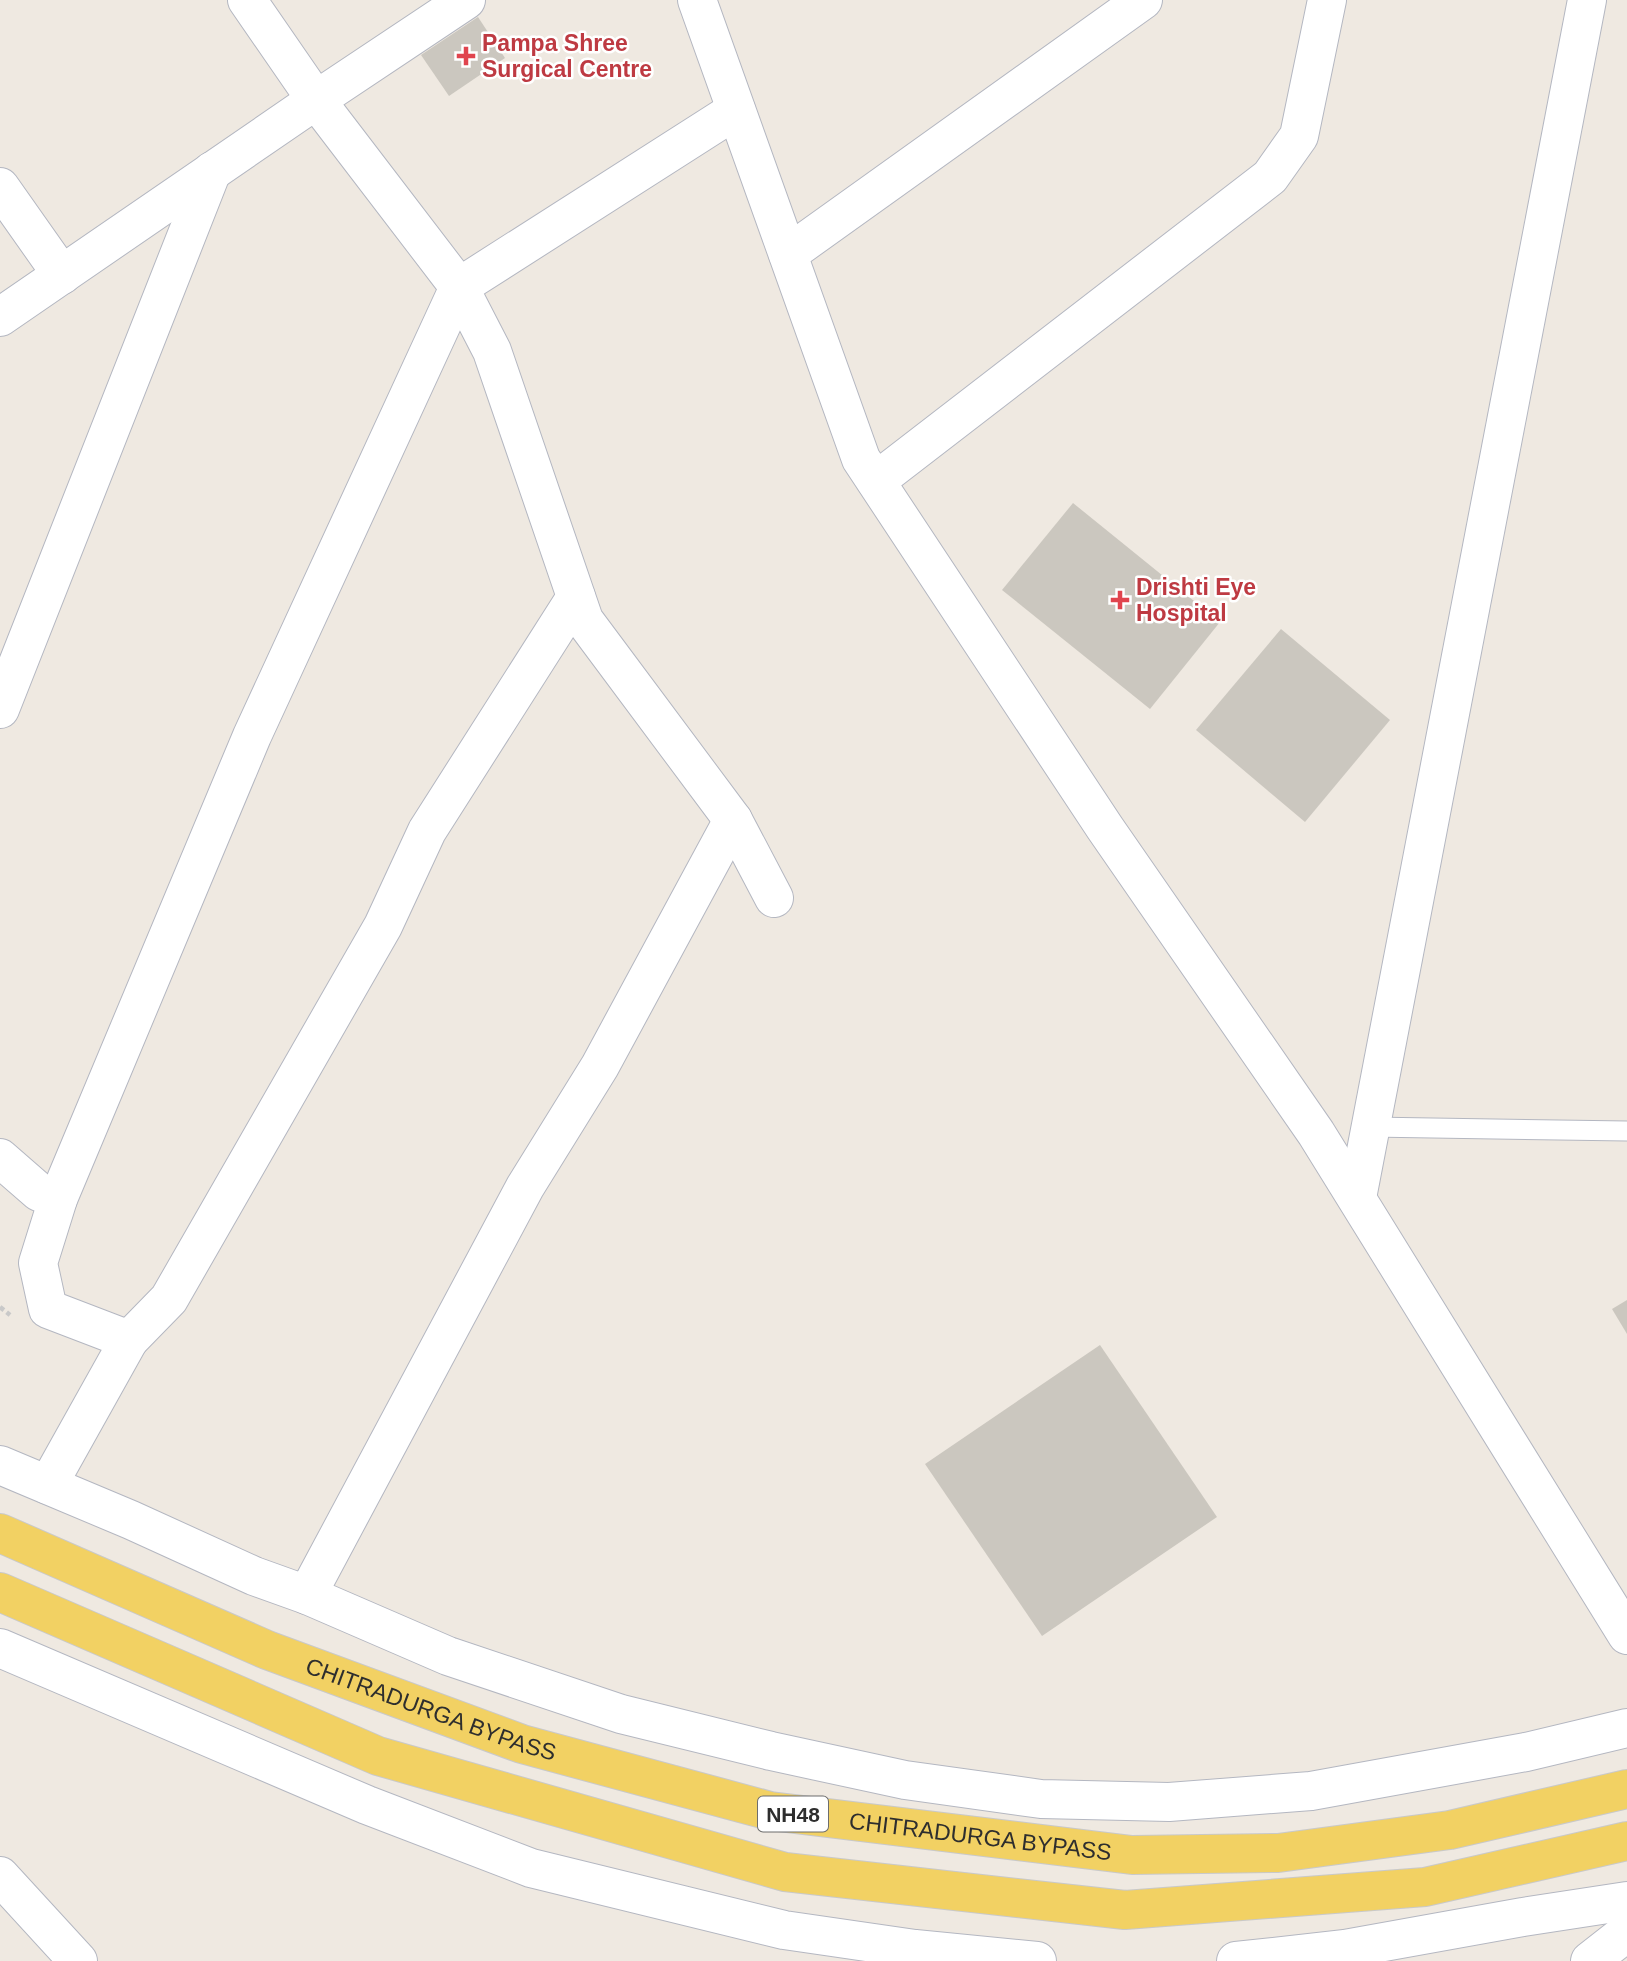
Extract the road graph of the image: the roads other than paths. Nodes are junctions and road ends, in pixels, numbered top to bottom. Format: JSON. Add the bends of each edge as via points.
{"nodes":[{"id":1,"x":247,"y":0,"type":"edge"},
{"id":2,"x":466,"y":0,"type":"edge"},
{"id":3,"x":697,"y":0,"type":"edge"},
{"id":4,"x":1327,"y":0,"type":"edge"},
{"id":5,"x":1587,"y":0,"type":"edge"},
{"id":6,"x":1136,"y":2,"type":"edge"},
{"id":7,"x":316,"y":100,"type":"junction"},
{"id":8,"x":736,"y":110,"type":"junction"},
{"id":9,"x":212,"y":171,"type":"junction"},
{"id":10,"x":0,"y":187,"type":"edge"},
{"id":11,"x":788,"y":254,"type":"junction"},
{"id":12,"x":62,"y":275,"type":"junction"},
{"id":13,"x":459,"y":286,"type":"junction"},
{"id":14,"x":0,"y":317,"type":"edge"},
{"id":15,"x":876,"y":481,"type":"junction"},
{"id":16,"x":576,"y":597,"type":"junction"},
{"id":17,"x":0,"y":709,"type":"edge"},
{"id":18,"x":733,"y":820,"type":"junction"},
{"id":19,"x":774,"y":898,"type":"dead end"},
{"id":20,"x":1370,"y":1127,"type":"junction"},
{"id":21,"x":1627,"y":1131,"type":"edge"},
{"id":22,"x":0,"y":1158,"type":"edge"},
{"id":23,"x":1357,"y":1198,"type":"junction"},
{"id":24,"x":58,"y":1199,"type":"junction"},
{"id":25,"x":130,"y":1340,"type":"junction"},
{"id":26,"x":0,"y":1465,"type":"edge"},
{"id":27,"x":48,"y":1485,"type":"junction"},
{"id":28,"x":0,"y":1533,"type":"edge"},
{"id":29,"x":0,"y":1592,"type":"edge"},
{"id":30,"x":307,"y":1595,"type":"junction"},
{"id":31,"x":1627,"y":1635,"type":"edge"},
{"id":32,"x":0,"y":1648,"type":"edge"},
{"id":33,"x":1627,"y":1728,"type":"edge"},
{"id":34,"x":1627,"y":1789,"type":"edge"},
{"id":35,"x":1627,"y":1841,"type":"edge"},
{"id":36,"x":0,"y":1876,"type":"edge"},
{"id":37,"x":1627,"y":1901,"type":"edge"},
{"id":38,"x":1627,"y":1932,"type":"edge"},
{"id":39,"x":78,"y":1961,"type":"edge"},
{"id":40,"x":1037,"y":1961,"type":"edge"},
{"id":41,"x":1237,"y":1961,"type":"edge"},
{"id":42,"x":1590,"y":1961,"type":"edge"}],
"edges":[{"from":1,"to":7,"type":"street"},
{"from":2,"to":7,"type":"street"},
{"from":3,"to":8,"type":"street"},
{"from":4,"to":15,"type":"street","via":[[1299,136],[1270,177]]},
{"from":5,"to":20,"type":"street"},
{"from":6,"to":11,"type":"street"},
{"from":7,"to":9,"type":"street"},
{"from":7,"to":13,"type":"street"},
{"from":8,"to":11,"type":"street"},
{"from":8,"to":13,"type":"street"},
{"from":9,"to":12,"type":"street"},
{"from":9,"to":17,"type":"street"},
{"from":10,"to":12,"type":"street"},
{"from":11,"to":15,"type":"street","via":[[861,459]]},
{"from":12,"to":14,"type":"street"},
{"from":13,"to":16,"type":"street","via":[[492,351]]},
{"from":13,"to":24,"type":"street","via":[[252,736]]},
{"from":15,"to":23,"type":"street"},
{"from":16,"to":18,"type":"street","via":[[584,620]]},
{"from":16,"to":25,"type":"street","via":[[427,831],[383,926],[169,1299]]},
{"from":18,"to":19,"type":"street"},
{"from":18,"to":30,"type":"street","via":[[600,1066],[525,1186]]},
{"from":20,"to":21,"type":"lane"},
{"from":20,"to":23,"type":"street"},
{"from":22,"to":24,"type":"street","via":[[39,1192]]},
{"from":23,"to":31,"type":"street"},
{"from":24,"to":25,"type":"street","via":[[38,1263],[48,1309]]},
{"from":25,"to":27,"type":"street"},
{"from":26,"to":27,"type":"street"},
{"from":27,"to":30,"type":"street"},
{"from":28,"to":34,"type":"main road","name":"CHITRADURGA BYPASS","number":"NH48","via":[[267,1650],[522,1744],[770,1811],[1132,1855],[1278,1853],[1450,1830]]},
{"from":29,"to":35,"type":"main road","number":"NH48","via":[[378,1756],[785,1872],[1125,1910],[1424,1887]]},
{"from":30,"to":33,"type":"street","via":[[448,1656],[621,1714],[905,1780],[1041,1799],[1169,1802],[1311,1791],[1526,1752]]},
{"from":32,"to":40,"type":"street","via":[[367,1805],[531,1868],[784,1930]]},
{"from":36,"to":39,"type":"street"},
{"from":37,"to":41,"type":"street","via":[[1345,1949]]},
{"from":38,"to":42,"type":"street"}]}
